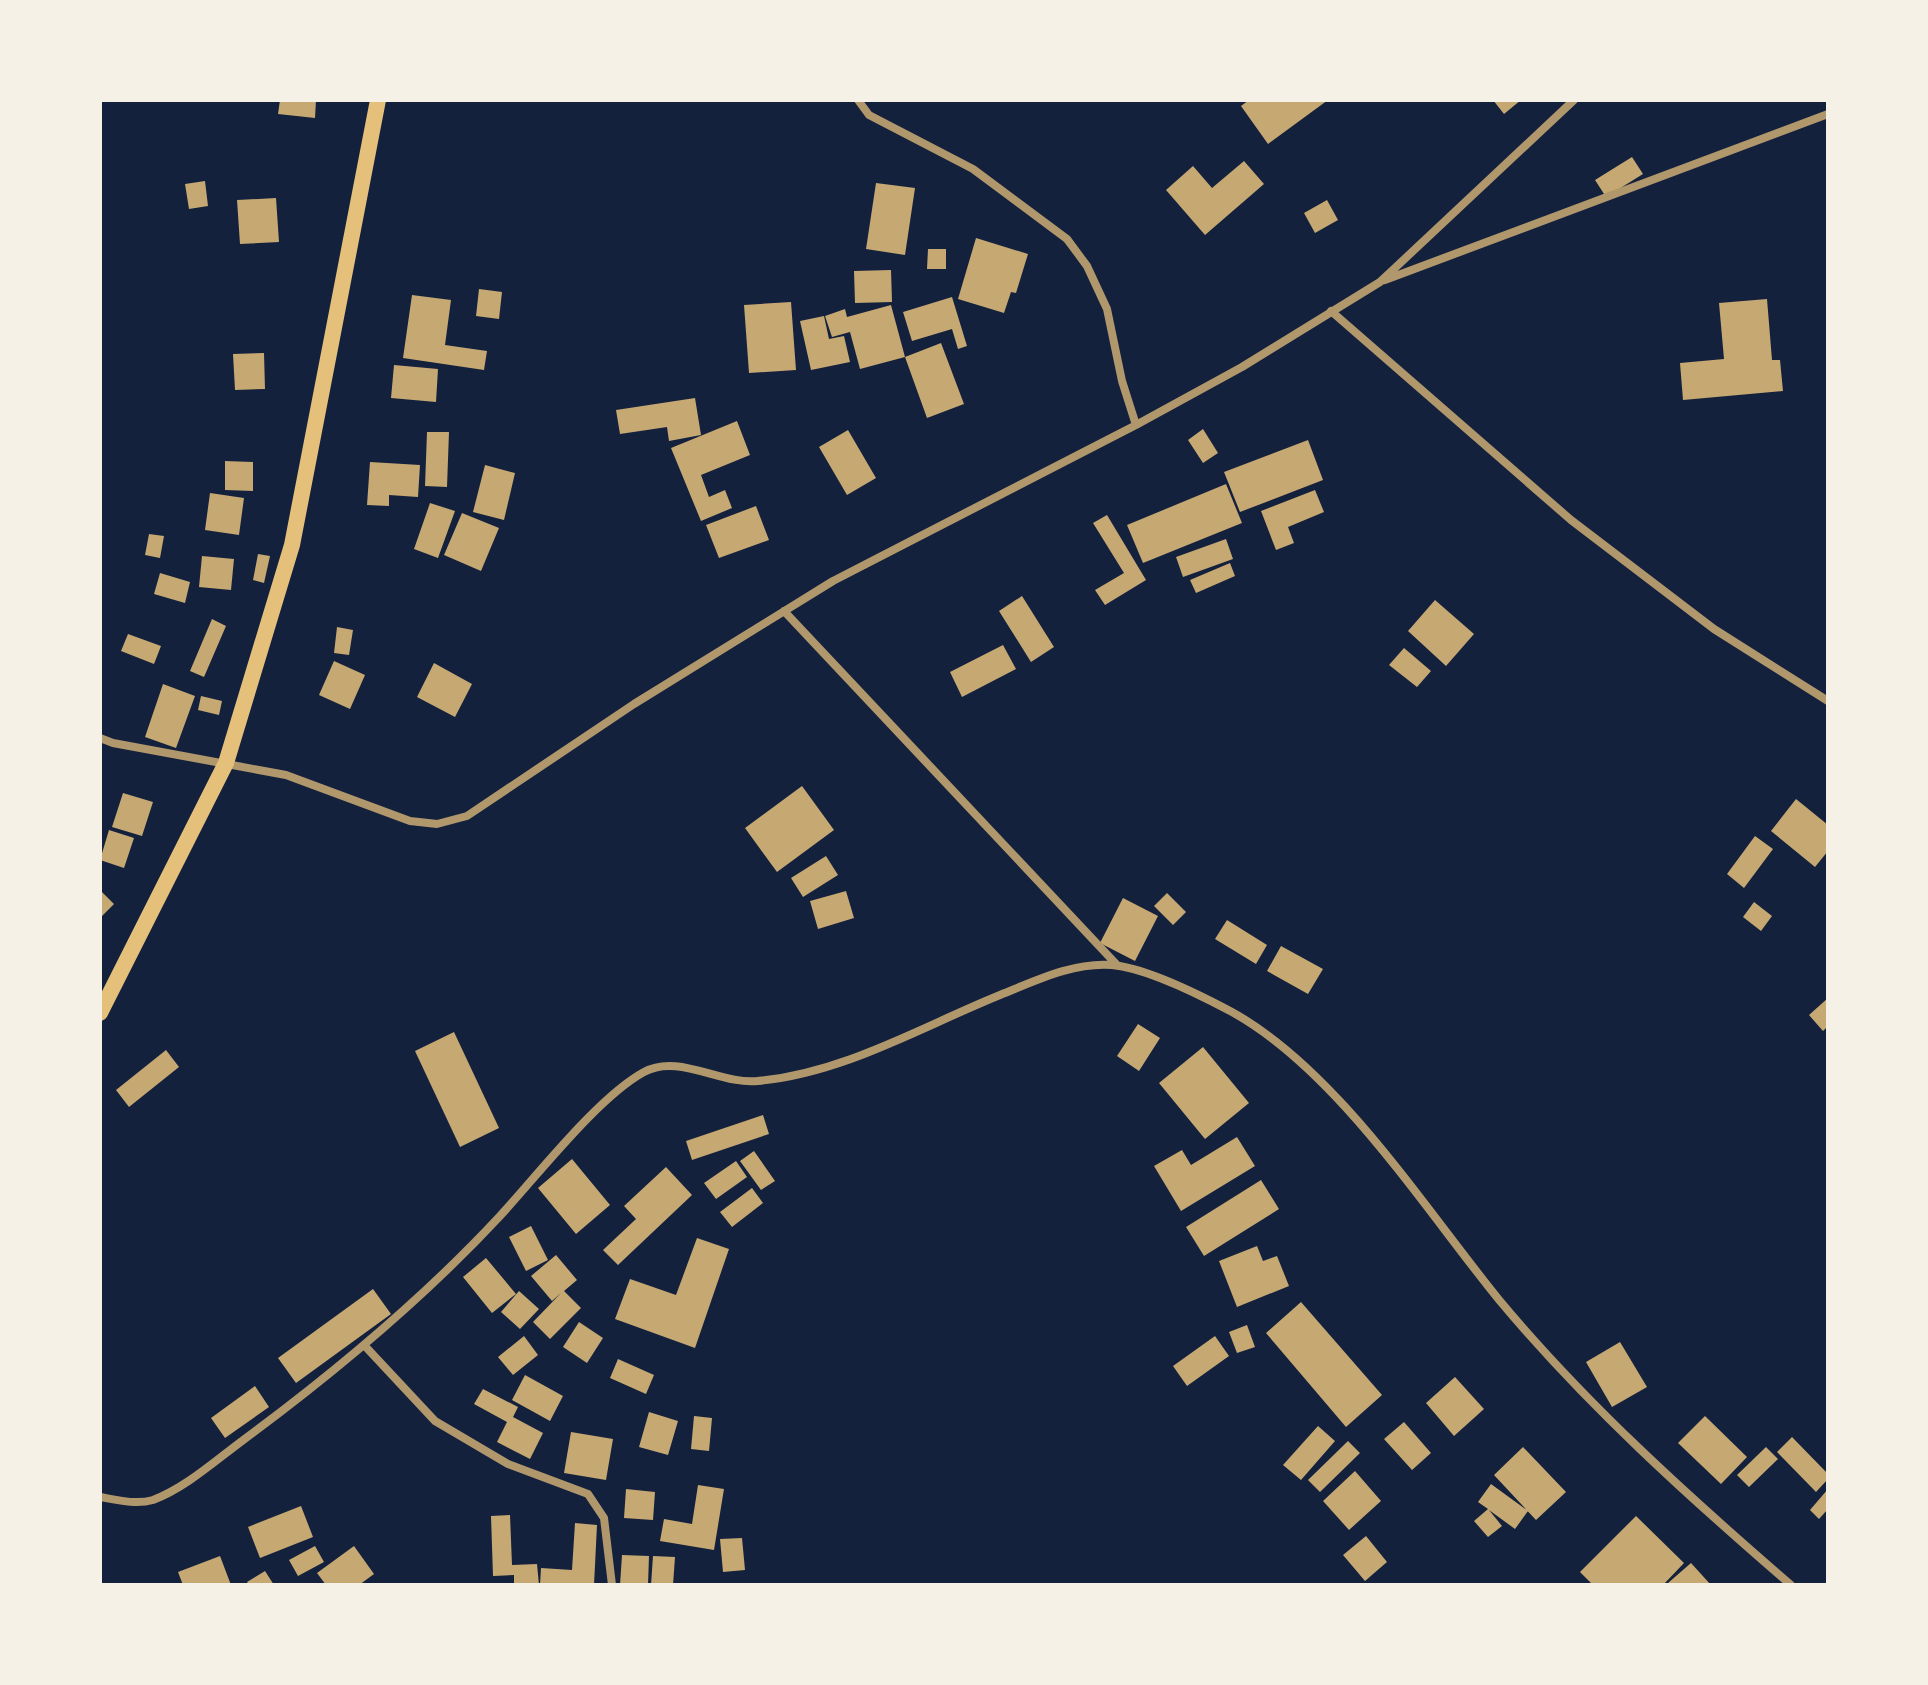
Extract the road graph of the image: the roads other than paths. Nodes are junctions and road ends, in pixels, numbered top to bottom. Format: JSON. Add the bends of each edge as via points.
{"nodes":[{"id":1,"x":378,"y":100,"type":"edge"},
{"id":2,"x":858,"y":100,"type":"edge"},
{"id":3,"x":1574,"y":100,"type":"edge"},
{"id":4,"x":1828,"y":114,"type":"edge"},
{"id":5,"x":1380,"y":282,"type":"junction"},
{"id":6,"x":1331,"y":311,"type":"junction"},
{"id":7,"x":1136,"y":425,"type":"junction"},
{"id":8,"x":784,"y":611,"type":"junction"},
{"id":9,"x":1828,"y":701,"type":"edge"},
{"id":10,"x":100,"y":738,"type":"edge"},
{"id":11,"x":226,"y":763,"type":"junction"},
{"id":12,"x":1117,"y":965,"type":"junction"},
{"id":13,"x":100,"y":1013,"type":"edge"},
{"id":14,"x":364,"y":1345,"type":"junction"},
{"id":15,"x":100,"y":1497,"type":"edge"},
{"id":16,"x":612,"y":1585,"type":"edge"},
{"id":17,"x":1791,"y":1585,"type":"edge"}],
"edges":[{"from":1,"to":11,"type":"main road","via":[[292,545]]},
{"from":2,"to":7,"type":"street","via":[[869,115],[973,169],[1067,239],[1107,309]]},
{"from":3,"to":5,"type":"street"},
{"from":4,"to":5,"type":"street"},
{"from":5,"to":6,"type":"street"},
{"from":6,"to":7,"type":"street"},
{"from":6,"to":9,"type":"street","via":[[1571,520],[1714,629]]},
{"from":7,"to":8,"type":"street"},
{"from":8,"to":11,"type":"street","via":[[634,704],[515,787],[453,820],[410,821],[286,775]]},
{"from":8,"to":12,"type":"street"},
{"from":10,"to":11,"type":"street"},
{"from":11,"to":13,"type":"main road"},
{"from":12,"to":14,"type":"street","via":[[1057,972],[826,1067],[756,1082],[663,1065],[641,1073]]},
{"from":12,"to":17,"type":"street","via":[[1235,1014],[1283,1049],[1347,1108],[1503,1304],[1568,1376]]},
{"from":14,"to":15,"type":"street","via":[[285,1410],[175,1488],[148,1502]]},
{"from":14,"to":16,"type":"street","via":[[435,1421],[508,1464],[588,1494],[604,1518]]}]}
